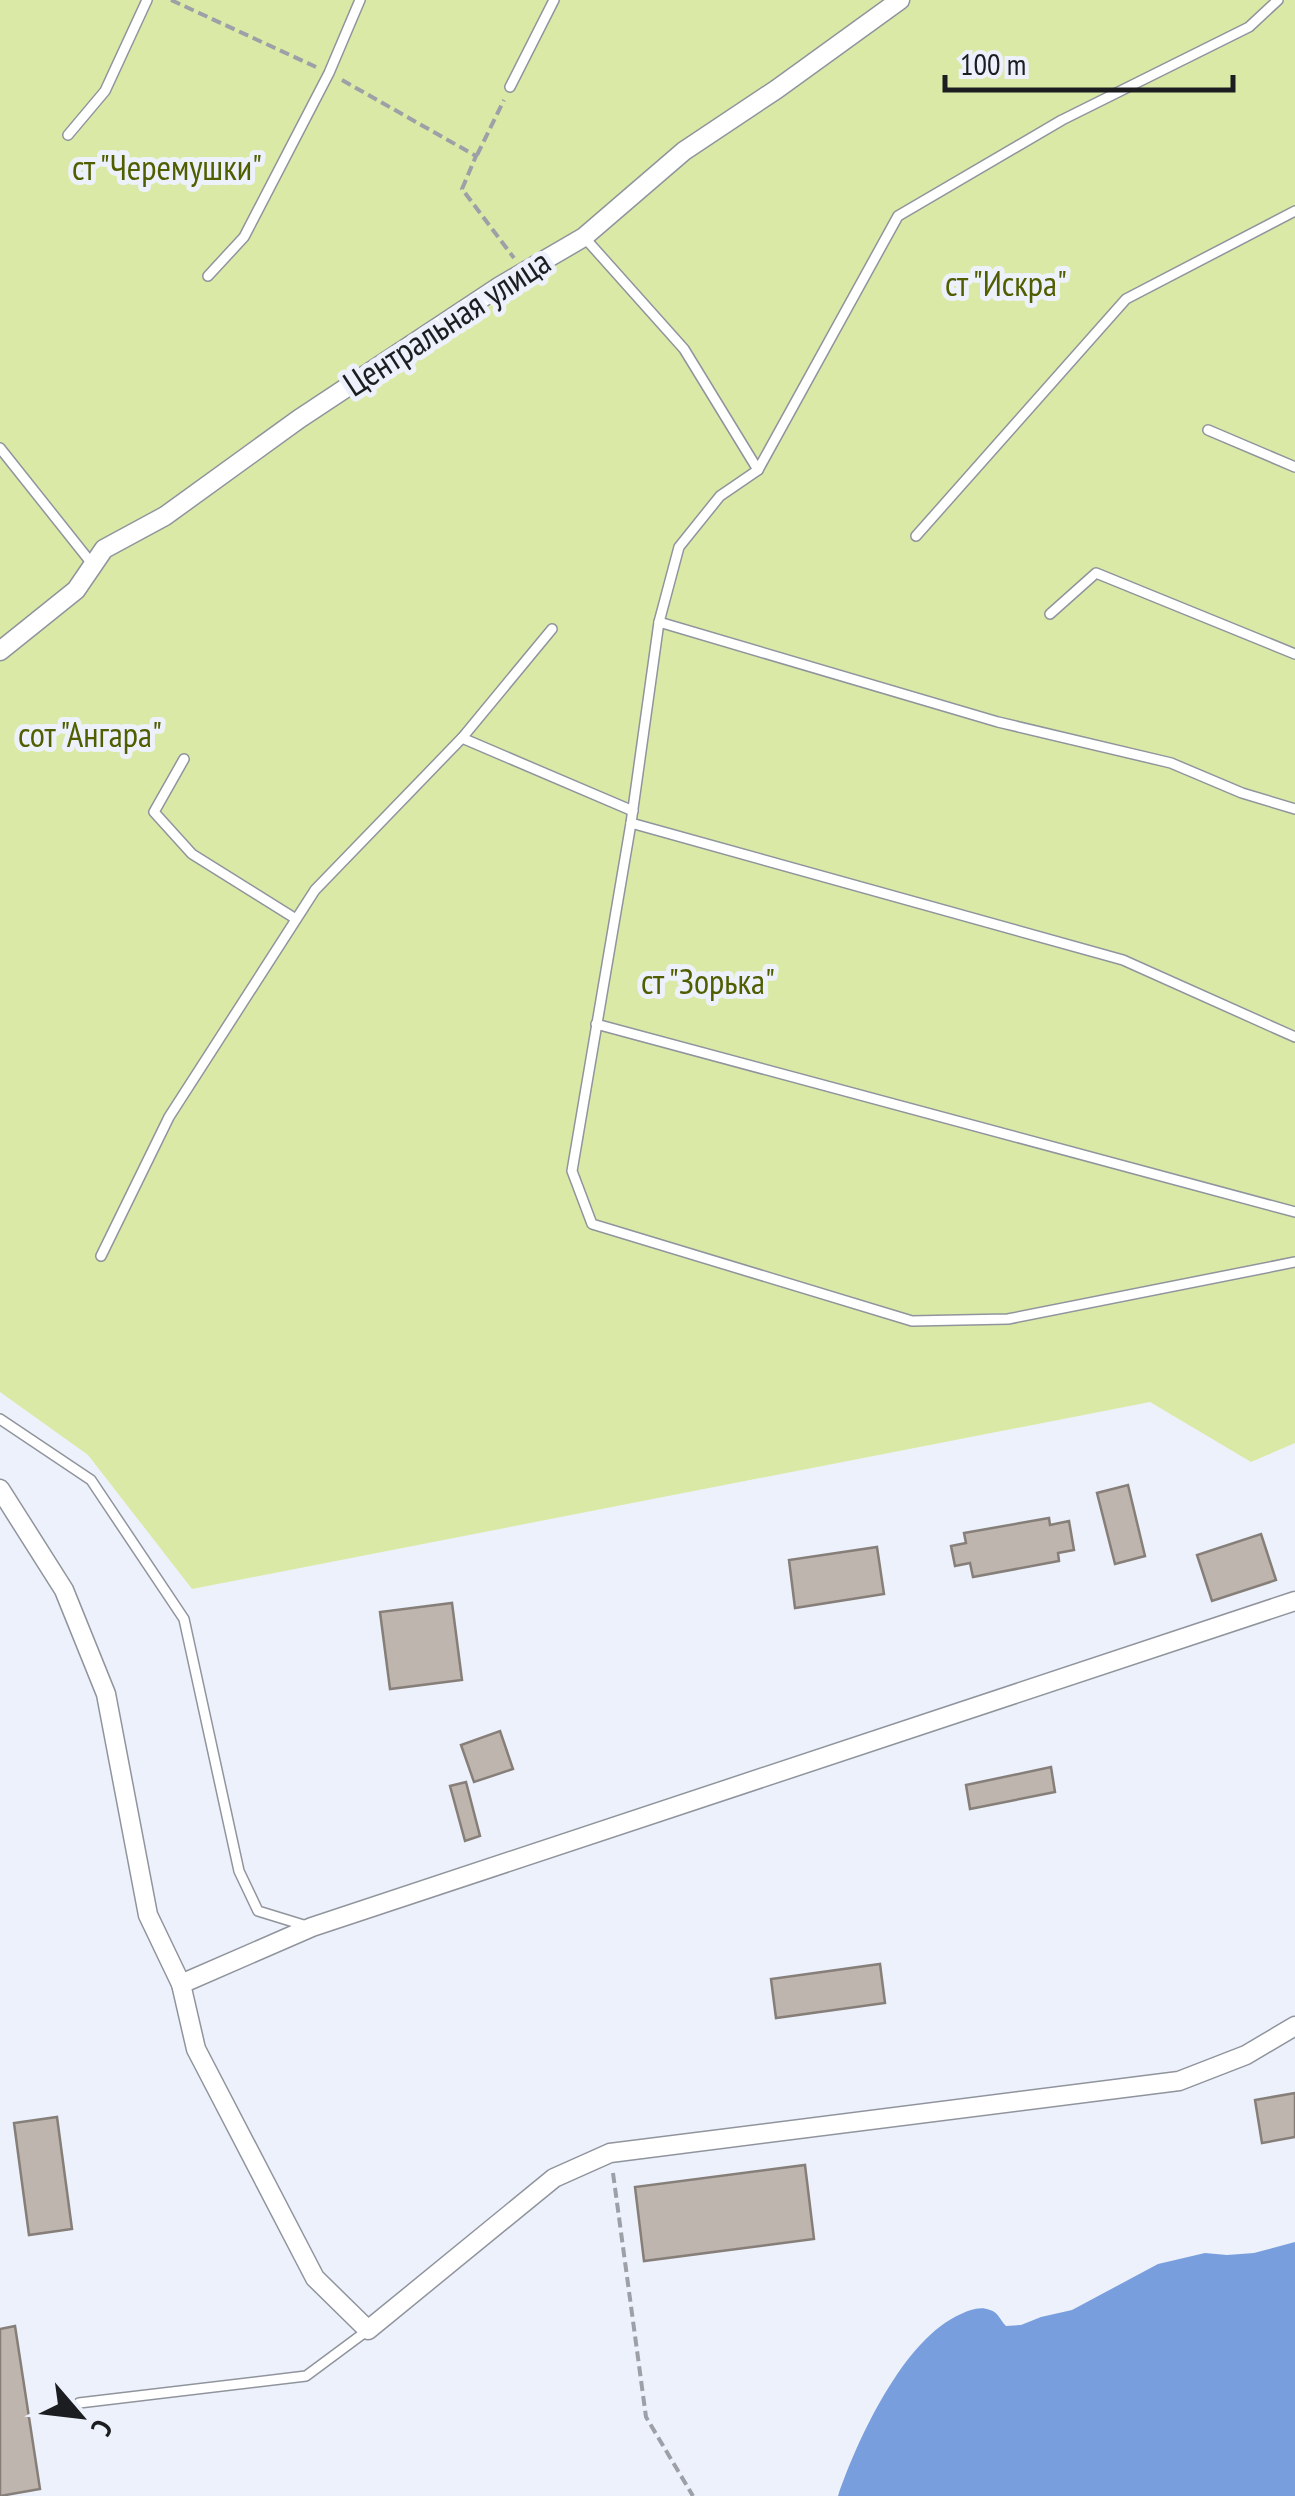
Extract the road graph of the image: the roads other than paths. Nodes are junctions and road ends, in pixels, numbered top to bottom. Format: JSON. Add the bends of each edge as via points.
{"nodes":[{"id":1,"x":148,"y":0,"type":"edge"},
{"id":2,"x":360,"y":0,"type":"edge"},
{"id":3,"x":554,"y":0,"type":"edge"},
{"id":4,"x":900,"y":0,"type":"edge"},
{"id":5,"x":1278,"y":0,"type":"edge"},
{"id":6,"x":510,"y":87,"type":"road end"},
{"id":7,"x":68,"y":135,"type":"dead end"},
{"id":8,"x":1295,"y":211,"type":"edge"},
{"id":9,"x":584,"y":237,"type":"junction"},
{"id":10,"x":208,"y":276,"type":"dead end"},
{"id":11,"x":1208,"y":430,"type":"dead end"},
{"id":12,"x":0,"y":448,"type":"edge"},
{"id":13,"x":1295,"y":467,"type":"edge"},
{"id":14,"x":758,"y":470,"type":"junction"},
{"id":15,"x":916,"y":536,"type":"dead end"},
{"id":16,"x":93,"y":565,"type":"junction"},
{"id":17,"x":1050,"y":614,"type":"dead end"},
{"id":18,"x":660,"y":622,"type":"junction"},
{"id":19,"x":552,"y":629,"type":"dead end"},
{"id":20,"x":0,"y":650,"type":"edge"},
{"id":21,"x":1295,"y":654,"type":"edge"},
{"id":22,"x":462,"y":738,"type":"junction"},
{"id":23,"x":184,"y":759,"type":"dead end"},
{"id":24,"x":1295,"y":809,"type":"edge"},
{"id":25,"x":632,"y":811,"type":"junction"},
{"id":26,"x":631,"y":823,"type":"junction"},
{"id":27,"x":296,"y":919,"type":"junction"},
{"id":28,"x":596,"y":1024,"type":"junction"},
{"id":29,"x":1295,"y":1037,"type":"edge"},
{"id":30,"x":1295,"y":1212,"type":"edge"},
{"id":31,"x":101,"y":1256,"type":"dead end"},
{"id":32,"x":1295,"y":1262,"type":"edge"},
{"id":33,"x":0,"y":1419,"type":"edge"},
{"id":34,"x":0,"y":1490,"type":"edge"},
{"id":35,"x":1295,"y":1601,"type":"edge"},
{"id":36,"x":312,"y":1928,"type":"junction"},
{"id":37,"x":181,"y":1984,"type":"junction"},
{"id":38,"x":1295,"y":2026,"type":"edge"},
{"id":39,"x":368,"y":2330,"type":"junction"},
{"id":40,"x":78,"y":2403,"type":"dead end"}],
"edges":[{"from":1,"to":7,"type":"lane","via":[[106,91]]},
{"from":2,"to":10,"type":"lane","via":[[244,237]]},
{"from":3,"to":6,"type":"lane"},
{"from":4,"to":9,"type":"street","name":"Центральная улица","via":[[684,150]]},
{"from":5,"to":14,"type":"lane","via":[[1249,27],[1062,120],[898,216]]},
{"from":8,"to":15,"type":"lane","via":[[1126,299]]},
{"from":9,"to":14,"type":"lane","via":[[684,349]]},
{"from":9,"to":16,"type":"street","name":"Центральная улица","via":[[300,418],[165,516],[104,548]]},
{"from":11,"to":13,"type":"lane"},
{"from":12,"to":16,"type":"lane"},
{"from":14,"to":18,"type":"lane","via":[[720,496],[679,547]]},
{"from":16,"to":20,"type":"street","name":"Центральная улица","via":[[76,590]]},
{"from":17,"to":21,"type":"lane","via":[[1096,573]]},
{"from":18,"to":24,"type":"lane","via":[[998,722],[1171,763]]},
{"from":18,"to":25,"type":"lane"},
{"from":19,"to":22,"type":"lane"},
{"from":22,"to":25,"type":"lane"},
{"from":22,"to":27,"type":"lane","via":[[315,890]]},
{"from":23,"to":27,"type":"lane","via":[[154,812],[192,854]]},
{"from":25,"to":26,"type":"lane"},
{"from":26,"to":28,"type":"lane"},
{"from":26,"to":29,"type":"lane","via":[[1123,960]]},
{"from":27,"to":31,"type":"lane","via":[[169,1117]]},
{"from":28,"to":30,"type":"lane"},
{"from":28,"to":32,"type":"lane","via":[[572,1171],[592,1224],[912,1321],[1008,1319]]},
{"from":33,"to":36,"type":"lane","via":[[91,1480],[184,1619],[239,1872],[258,1912]]},
{"from":34,"to":37,"type":"street","via":[[64,1590],[106,1694],[148,1915]]},
{"from":35,"to":36,"type":"street"},
{"from":36,"to":37,"type":"street"},
{"from":37,"to":39,"type":"street","via":[[196,2049],[315,2278]]},
{"from":38,"to":39,"type":"street","via":[[1246,2055],[1179,2081],[610,2153],[554,2178]]},
{"from":39,"to":40,"type":"lane","via":[[306,2376]]}]}
